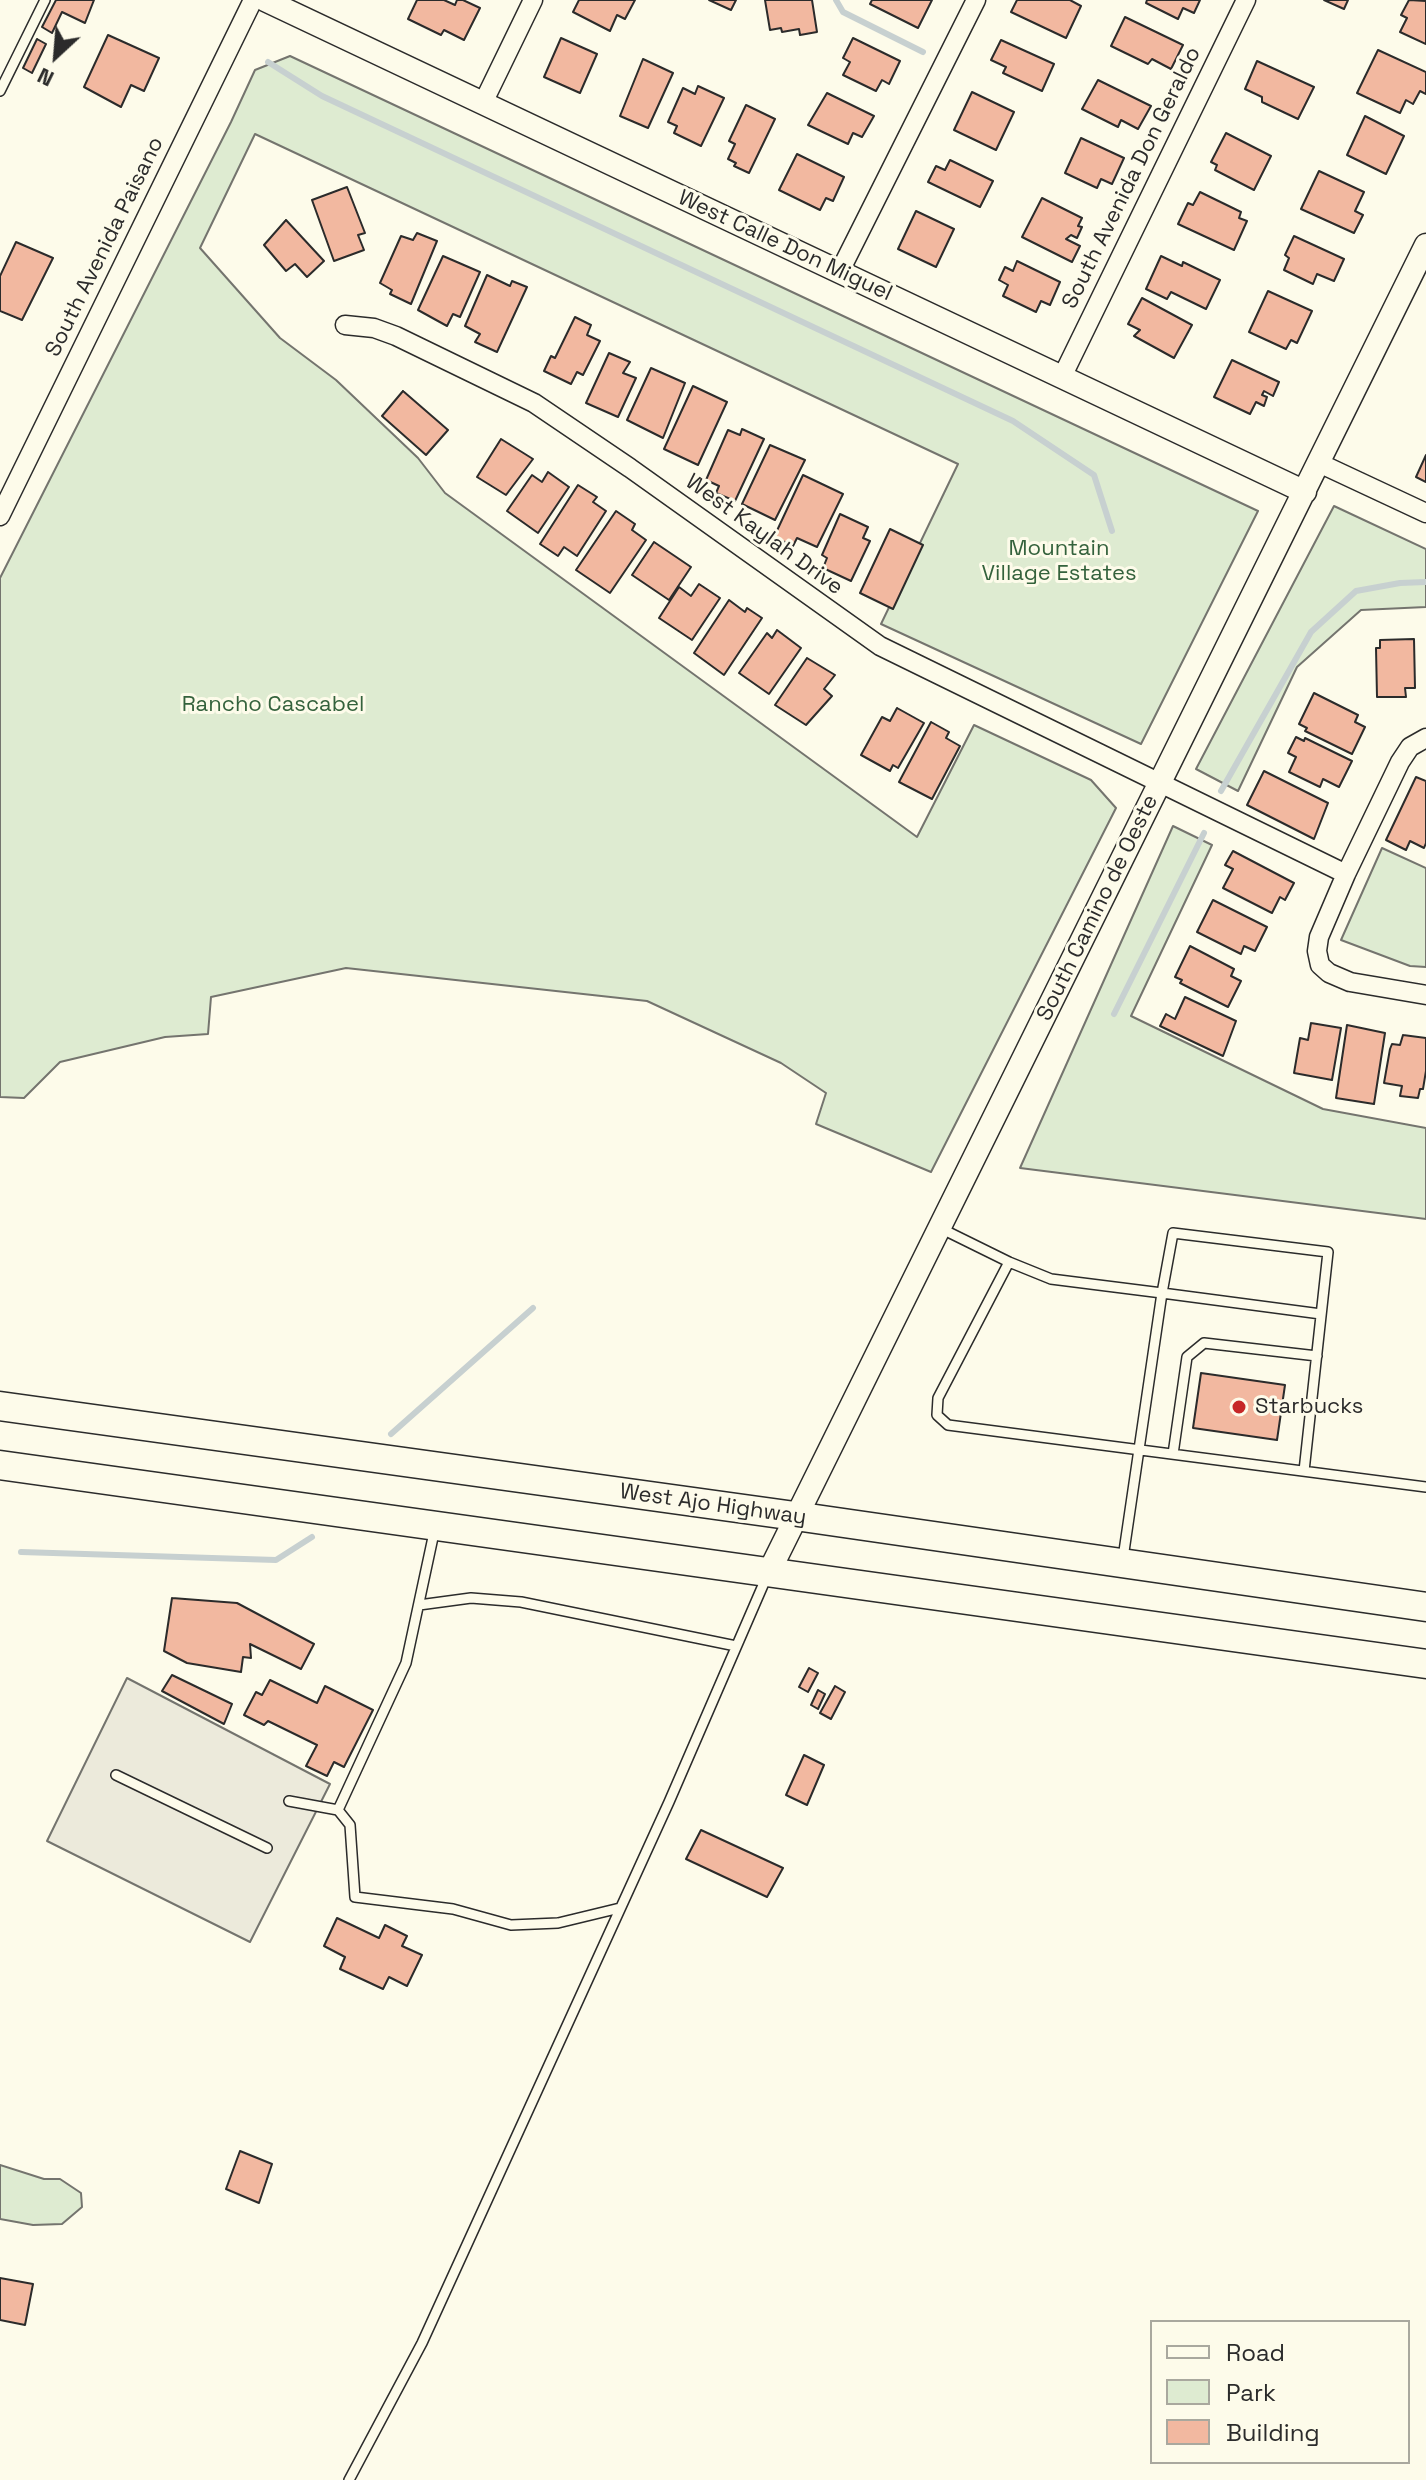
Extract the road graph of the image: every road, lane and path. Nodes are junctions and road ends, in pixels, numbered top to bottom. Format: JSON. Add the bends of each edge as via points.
{"nodes":[{"id":1,"x":45,"y":0,"type":"edge"},
{"id":2,"x":253,"y":0,"type":"edge"},
{"id":3,"x":265,"y":0,"type":"edge"},
{"id":4,"x":533,"y":0,"type":"edge"},
{"id":5,"x":976,"y":0,"type":"edge"},
{"id":6,"x":1246,"y":0,"type":"edge"},
{"id":7,"x":0,"y":91,"type":"edge"},
{"id":8,"x":483,"y":103,"type":"junction"},
{"id":9,"x":1426,"y":245,"type":"edge"},
{"id":10,"x":840,"y":271,"type":"junction"},
{"id":11,"x":345,"y":325,"type":"dead end"},
{"id":12,"x":1062,"y":377,"type":"junction"},
{"id":13,"x":1319,"y":463,"type":"junction"},
{"id":14,"x":1305,"y":492,"type":"junction"},
{"id":15,"x":1426,"y":513,"type":"edge"},
{"id":16,"x":0,"y":516,"type":"edge"},
{"id":17,"x":1426,"y":738,"type":"edge"},
{"id":18,"x":1159,"y":785,"type":"junction"},
{"id":19,"x":1346,"y":874,"type":"junction"},
{"id":20,"x":1426,"y":995,"type":"edge"},
{"id":21,"x":939,"y":1228,"type":"junction"},
{"id":22,"x":1009,"y":1262,"type":"junction"},
{"id":23,"x":1162,"y":1293,"type":"junction"},
{"id":24,"x":1321,"y":1314,"type":"junction"},
{"id":25,"x":1317,"y":1356,"type":"junction"},
{"id":26,"x":0,"y":1406,"type":"edge"},
{"id":27,"x":1140,"y":1450,"type":"junction"},
{"id":28,"x":1173,"y":1454,"type":"junction"},
{"id":29,"x":0,"y":1465,"type":"edge"},
{"id":30,"x":1304,"y":1471,"type":"junction"},
{"id":31,"x":1426,"y":1487,"type":"edge"},
{"id":32,"x":795,"y":1516,"type":"junction"},
{"id":33,"x":436,"y":1525,"type":"junction"},
{"id":34,"x":1122,"y":1563,"type":"junction"},
{"id":35,"x":770,"y":1570,"type":"junction"},
{"id":36,"x":419,"y":1605,"type":"junction"},
{"id":37,"x":1426,"y":1607,"type":"edge"},
{"id":38,"x":736,"y":1646,"type":"junction"},
{"id":39,"x":1426,"y":1664,"type":"edge"},
{"id":40,"x":116,"y":1775,"type":"dead end"},
{"id":41,"x":289,"y":1801,"type":"dead end"},
{"id":42,"x":338,"y":1810,"type":"junction"},
{"id":43,"x":267,"y":1848,"type":"dead end"},
{"id":44,"x":620,"y":1908,"type":"junction"},
{"id":45,"x":349,"y":2480,"type":"edge"}],
"edges":[{"from":1,"to":7,"type":"lane"},
{"from":2,"to":16,"type":"street","name":"South Avenida Paisano"},
{"from":3,"to":8,"type":"street","name":"West Calle Don Miguel"},
{"from":4,"to":8,"type":"street"},
{"from":5,"to":10,"type":"street"},
{"from":6,"to":12,"type":"street","name":"South Avenida Don Geraldo"},
{"from":8,"to":10,"type":"street","name":"West Calle Don Miguel"},
{"from":9,"to":13,"type":"street","name":"South Camino de Oeste"},
{"from":10,"to":12,"type":"street","name":"West Calle Don Miguel"},
{"from":11,"to":18,"type":"street","name":"West Kaylah Drive","via":[[396,336],[534,403],[880,646]]},
{"from":12,"to":14,"type":"street","name":"West Calle Don Miguel"},
{"from":13,"to":14,"type":"street","name":"South Camino de Oeste"},
{"from":13,"to":15,"type":"street"},
{"from":14,"to":18,"type":"street","name":"South Camino de Oeste"},
{"from":17,"to":19,"type":"street","via":[[1410,747],[1400,762]]},
{"from":18,"to":19,"type":"street","name":"West Kaylah Drive"},
{"from":18,"to":21,"type":"street","name":"South Camino de Oeste"},
{"from":19,"to":20,"type":"street","via":[[1319,937],[1313,968],[1350,982]]},
{"from":21,"to":22,"type":"lane"},
{"from":21,"to":32,"type":"street","name":"South Camino de Oeste"},
{"from":22,"to":23,"type":"lane","via":[[1051,1279]]},
{"from":22,"to":27,"type":"lane","via":[[938,1398],[937,1415],[948,1425]]},
{"from":23,"to":24,"type":"lane"},
{"from":23,"to":24,"type":"lane","via":[[1173,1233],[1328,1252]]},
{"from":23,"to":27,"type":"lane"},
{"from":24,"to":25,"type":"lane"},
{"from":25,"to":28,"type":"lane","via":[[1204,1343],[1192,1351]]},
{"from":25,"to":30,"type":"lane"},
{"from":26,"to":32,"type":"main road","name":"West Ajo Highway"},
{"from":27,"to":28,"type":"lane"},
{"from":27,"to":34,"type":"lane"},
{"from":28,"to":30,"type":"lane"},
{"from":29,"to":33,"type":"main road"},
{"from":30,"to":31,"type":"lane"},
{"from":32,"to":34,"type":"main road","name":"West Ajo Highway"},
{"from":32,"to":35,"type":"street","name":"South Camino de Oeste"},
{"from":33,"to":35,"type":"main road"},
{"from":33,"to":36,"type":"lane"},
{"from":34,"to":37,"type":"main road","name":"West Ajo Highway"},
{"from":35,"to":38,"type":"lane"},
{"from":35,"to":39,"type":"main road"},
{"from":36,"to":38,"type":"lane","via":[[471,1598],[521,1602]]},
{"from":36,"to":42,"type":"lane","via":[[406,1663]]},
{"from":38,"to":44,"type":"lane"},
{"from":40,"to":43,"type":"lane"},
{"from":41,"to":42,"type":"lane"},
{"from":42,"to":44,"type":"lane","via":[[350,1825],[355,1897],[453,1909],[511,1925],[558,1923]]},
{"from":44,"to":45,"type":"lane","via":[[422,2343]]}]}
